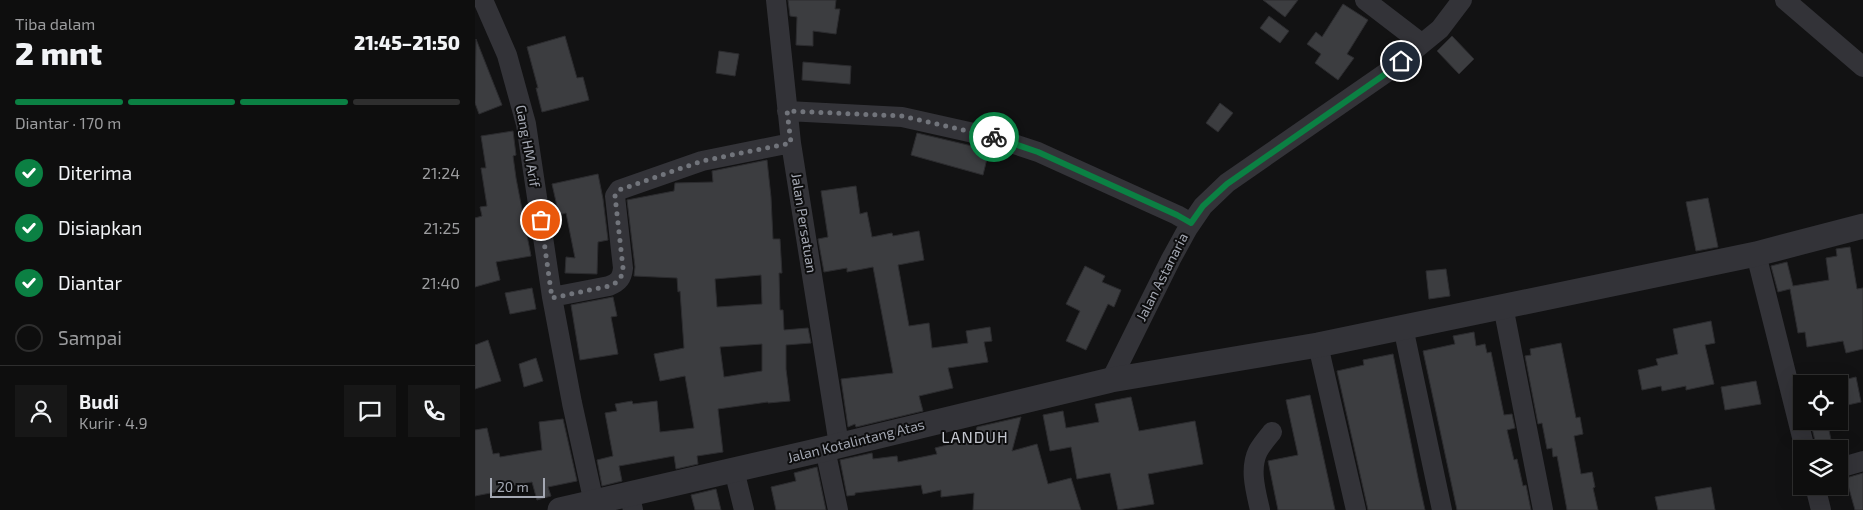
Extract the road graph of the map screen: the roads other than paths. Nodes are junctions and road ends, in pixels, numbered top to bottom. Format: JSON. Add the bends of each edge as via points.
{"nodes":[{"id":1,"x":483,"y":0,"type":"edge"},
{"id":2,"x":776,"y":0,"type":"edge"},
{"id":3,"x":1365,"y":0,"type":"edge"},
{"id":4,"x":1463,"y":0,"type":"edge"},
{"id":5,"x":1785,"y":0,"type":"edge"},
{"id":6,"x":1421,"y":43,"type":"junction"},
{"id":7,"x":1857,"y":62,"type":"edge"},
{"id":8,"x":787,"y":111,"type":"junction"},
{"id":9,"x":791,"y":143,"type":"junction"},
{"id":10,"x":1191,"y":223,"type":"junction"},
{"id":11,"x":1863,"y":226,"type":"edge"},
{"id":12,"x":1756,"y":254,"type":"junction"},
{"id":13,"x":552,"y":298,"type":"junction"},
{"id":14,"x":1503,"y":306,"type":"junction"},
{"id":15,"x":1403,"y":327,"type":"junction"},
{"id":16,"x":1309,"y":347,"type":"junction"},
{"id":17,"x":1111,"y":380,"type":"junction"},
{"id":18,"x":1271,"y":432,"type":"dead end"},
{"id":19,"x":1803,"y":440,"type":"edge"},
{"id":20,"x":832,"y":447,"type":"junction"},
{"id":21,"x":1863,"y":461,"type":"edge"},
{"id":22,"x":1848,"y":465,"type":"edge"},
{"id":23,"x":735,"y":470,"type":"junction"},
{"id":24,"x":1817,"y":495,"type":"edge"},
{"id":25,"x":631,"y":502,"type":"edge"},
{"id":26,"x":594,"y":503,"type":"junction"},
{"id":27,"x":560,"y":510,"type":"edge"},
{"id":28,"x":744,"y":510,"type":"edge"},
{"id":29,"x":838,"y":510,"type":"edge"},
{"id":30,"x":1260,"y":510,"type":"edge"},
{"id":31,"x":1356,"y":510,"type":"edge"},
{"id":32,"x":1442,"y":510,"type":"edge"},
{"id":33,"x":1543,"y":510,"type":"edge"},
{"id":34,"x":1821,"y":510,"type":"edge"}],
"edges":[{"from":1,"to":13,"type":"street","name":"Gang HM Arif","via":[[507,55],[526,124]]},
{"from":2,"to":8,"type":"street","name":"Jalan Persatuan"},
{"from":3,"to":6,"type":"street"},
{"from":4,"to":6,"type":"street","name":"Jalan Astanaria","via":[[1440,29]]},
{"from":5,"to":7,"type":"street"},
{"from":6,"to":10,"type":"street","name":"Jalan Astanaria","via":[[1391,70],[1227,184],[1203,206]]},
{"from":8,"to":9,"type":"street","name":"Jalan Persatuan"},
{"from":8,"to":10,"type":"street","via":[[902,116],[996,138],[1038,152]]},
{"from":9,"to":13,"type":"street","via":[[702,161],[619,190],[615,196],[623,276],[617,283]]},
{"from":9,"to":20,"type":"street","name":"Jalan Persatuan"},
{"from":10,"to":17,"type":"street","name":"Jalan Astanaria"},
{"from":11,"to":12,"type":"street","name":"Jalan Kotalintang Atas"},
{"from":12,"to":14,"type":"street","name":"Jalan Kotalintang Atas"},
{"from":12,"to":19,"type":"street"},
{"from":13,"to":26,"type":"street","name":"Gang HM Arif"},
{"from":14,"to":15,"type":"street","name":"Jalan Kotalintang Atas"},
{"from":14,"to":33,"type":"street"},
{"from":15,"to":16,"type":"street","name":"Jalan Kotalintang Atas"},
{"from":15,"to":32,"type":"street"},
{"from":16,"to":17,"type":"street","name":"Jalan Kotalintang Atas"},
{"from":16,"to":31,"type":"street"},
{"from":17,"to":20,"type":"street","name":"Jalan Kotalintang Atas"},
{"from":18,"to":30,"type":"street","via":[[1254,465]]},
{"from":20,"to":23,"type":"street","name":"Jalan Kotalintang Atas"},
{"from":20,"to":29,"type":"street","name":"Jalan Persatuan"},
{"from":21,"to":22,"type":"street"},
{"from":23,"to":25,"type":"street","name":"Jalan Kotalintang Atas"},
{"from":23,"to":28,"type":"street"},
{"from":24,"to":34,"type":"street"},
{"from":25,"to":26,"type":"street","name":"Jalan Kotalintang Atas"},
{"from":26,"to":27,"type":"street","name":"Jalan Kotalintang Atas"}]}
